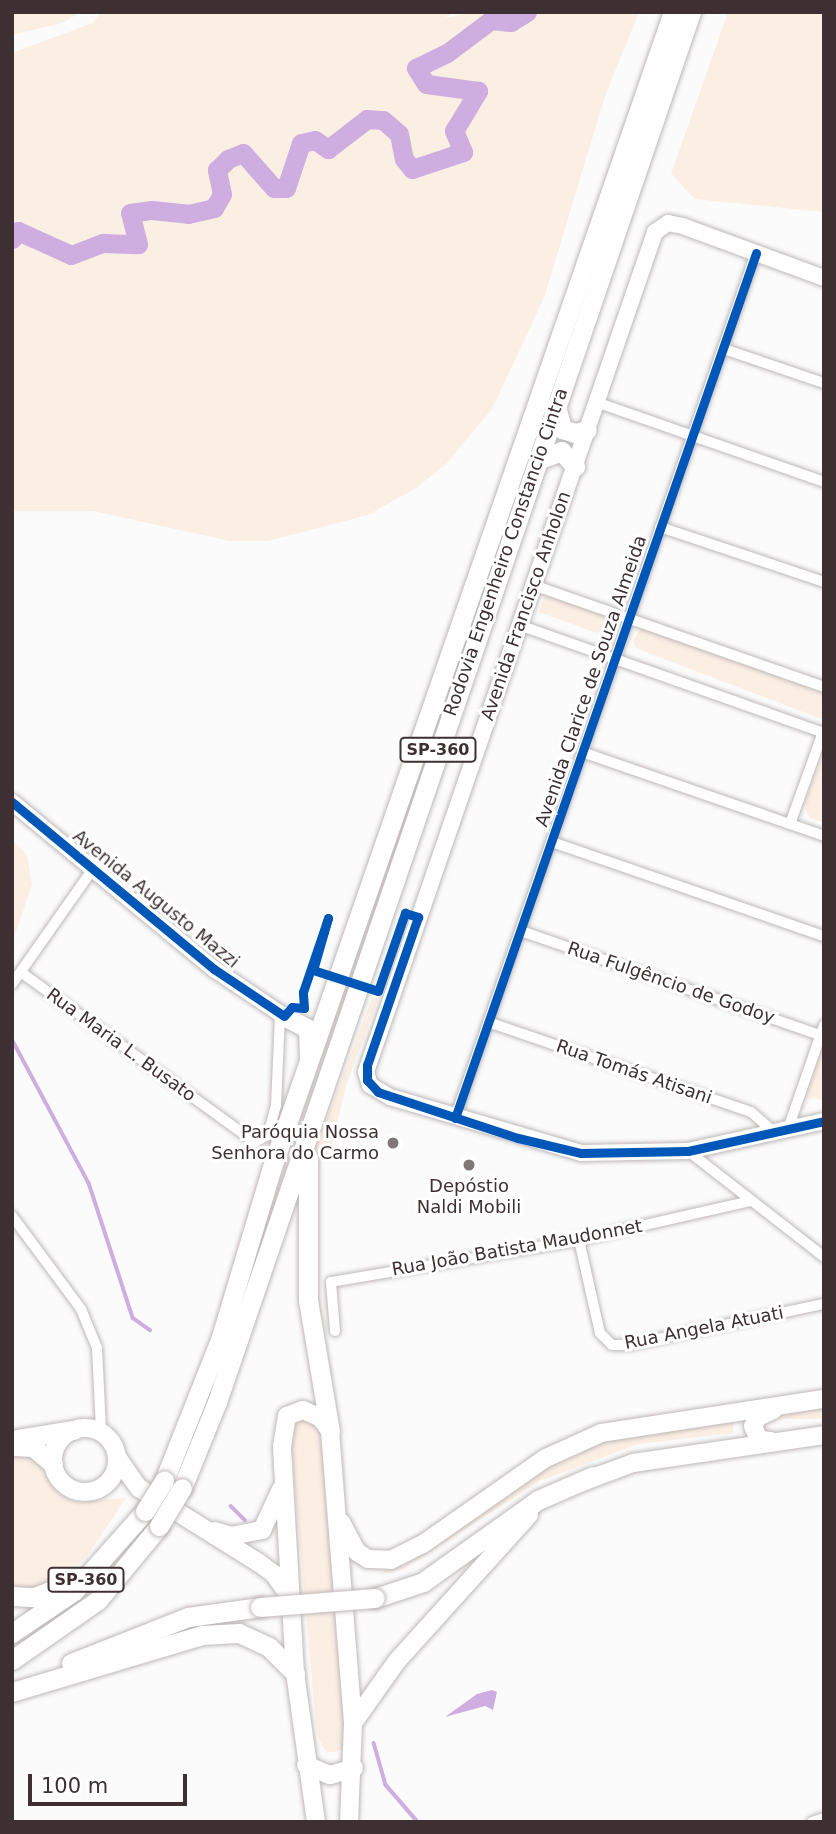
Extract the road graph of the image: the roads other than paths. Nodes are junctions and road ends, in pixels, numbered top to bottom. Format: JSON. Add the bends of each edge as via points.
{"nodes":[{"id":1,"x":674,"y":12,"type":"edge"},
{"id":2,"x":691,"y":12,"type":"edge"},
{"id":3,"x":756,"y":253,"type":"junction"},
{"id":4,"x":824,"y":278,"type":"edge"},
{"id":5,"x":724,"y":349,"type":"junction"},
{"id":6,"x":824,"y":383,"type":"edge"},
{"id":7,"x":596,"y":402,"type":"junction"},
{"id":8,"x":556,"y":406,"type":"junction"},
{"id":9,"x":587,"y":430,"type":"junction"},
{"id":10,"x":693,"y":436,"type":"junction"},
{"id":11,"x":538,"y":460,"type":"junction"},
{"id":12,"x":575,"y":466,"type":"junction"},
{"id":13,"x":824,"y":482,"type":"edge"},
{"id":14,"x":660,"y":527,"type":"junction"},
{"id":15,"x":824,"y":582,"type":"edge"},
{"id":16,"x":533,"y":584,"type":"junction"},
{"id":17,"x":628,"y":618,"type":"junction"},
{"id":18,"x":519,"y":625,"type":"junction"},
{"id":19,"x":614,"y":659,"type":"junction"},
{"id":20,"x":824,"y":687,"type":"edge"},
{"id":21,"x":823,"y":732,"type":"edge"},
{"id":22,"x":582,"y":752,"type":"junction"},
{"id":23,"x":12,"y":802,"type":"edge"},
{"id":24,"x":790,"y":824,"type":"junction"},
{"id":25,"x":824,"y":836,"type":"edge"},
{"id":26,"x":552,"y":842,"type":"junction"},
{"id":27,"x":92,"y":870,"type":"junction"},
{"id":28,"x":521,"y":931,"type":"junction"},
{"id":29,"x":824,"y":936,"type":"edge"},
{"id":30,"x":22,"y":973,"type":"junction"},
{"id":31,"x":12,"y":984,"type":"edge"},
{"id":32,"x":339,"y":985,"type":"junction"},
{"id":33,"x":282,"y":1014,"type":"junction"},
{"id":34,"x":488,"y":1022,"type":"junction"},
{"id":35,"x":822,"y":1030,"type":"edge"},
{"id":36,"x":300,"y":1091,"type":"junction"},
{"id":37,"x":455,"y":1118,"type":"junction"},
{"id":38,"x":824,"y":1121,"type":"edge"},
{"id":39,"x":311,"y":1128,"type":"junction"},
{"id":40,"x":781,"y":1130,"type":"junction"},
{"id":41,"x":688,"y":1151,"type":"junction"},
{"id":42,"x":751,"y":1202,"type":"junction"},
{"id":43,"x":12,"y":1216,"type":"edge"},
{"id":44,"x":579,"y":1240,"type":"junction"},
{"id":45,"x":824,"y":1257,"type":"edge"},
{"id":46,"x":824,"y":1304,"type":"edge"},
{"id":47,"x":335,"y":1331,"type":"dead end"},
{"id":48,"x":824,"y":1399,"type":"edge"},
{"id":49,"x":797,"y":1404,"type":"junction"},
{"id":50,"x":73,"y":1430,"type":"junction"},
{"id":51,"x":330,"y":1431,"type":"junction"},
{"id":52,"x":101,"y":1432,"type":"junction"},
{"id":53,"x":824,"y":1435,"type":"edge"},
{"id":54,"x":12,"y":1440,"type":"edge"},
{"id":55,"x":780,"y":1442,"type":"junction"},
{"id":56,"x":12,"y":1446,"type":"edge"},
{"id":57,"x":117,"y":1457,"type":"junction"},
{"id":58,"x":53,"y":1464,"type":"junction"},
{"id":59,"x":285,"y":1476,"type":"junction"},
{"id":60,"x":593,"y":1476,"type":"junction"},
{"id":61,"x":173,"y":1484,"type":"junction"},
{"id":62,"x":139,"y":1488,"type":"junction"},
{"id":63,"x":92,"y":1492,"type":"junction"},
{"id":64,"x":335,"y":1509,"type":"junction"},
{"id":65,"x":209,"y":1529,"type":"junction"},
{"id":66,"x":103,"y":1563,"type":"junction"},
{"id":67,"x":12,"y":1596,"type":"edge"},
{"id":68,"x":290,"y":1597,"type":"junction"},
{"id":69,"x":12,"y":1633,"type":"edge"},
{"id":70,"x":12,"y":1660,"type":"edge"},
{"id":71,"x":295,"y":1674,"type":"junction"},
{"id":72,"x":12,"y":1689,"type":"edge"},
{"id":73,"x":353,"y":1723,"type":"junction"},
{"id":74,"x":306,"y":1765,"type":"junction"},
{"id":75,"x":354,"y":1768,"type":"junction"},
{"id":76,"x":824,"y":1818,"type":"edge"},
{"id":77,"x":316,"y":1822,"type":"edge"},
{"id":78,"x":349,"y":1822,"type":"edge"},
{"id":79,"x":812,"y":1822,"type":"edge"}],
"edges":[{"from":1,"to":32,"type":"highway","name":"Rodovia Engenheiro Constancio Cintra","number":"SP-360"},
{"from":2,"to":8,"type":"highway","name":"Rodovia Engenheiro Constancio Cintra","number":"SP-360"},
{"from":3,"to":4,"type":"street"},
{"from":3,"to":5,"type":"street","name":"Avenida Clarice de Souza Almeida"},
{"from":3,"to":7,"type":"street","name":"Avenida Francisco Anholon","via":[[682,226],[668,223],[659,227]]},
{"from":5,"to":6,"type":"street"},
{"from":5,"to":10,"type":"street","name":"Avenida Clarice de Souza Almeida"},
{"from":7,"to":9,"type":"street","name":"Avenida Francisco Anholon"},
{"from":7,"to":10,"type":"street"},
{"from":8,"to":9,"type":"highway","via":[[562,429]]},
{"from":8,"to":11,"type":"highway","name":"Rodovia Engenheiro Constancio Cintra","number":"SP-360"},
{"from":9,"to":12,"type":"street","name":"Avenida Francisco Anholon"},
{"from":10,"to":13,"type":"street"},
{"from":10,"to":14,"type":"street","name":"Avenida Clarice de Souza Almeida"},
{"from":11,"to":12,"type":"highway","via":[[561,451]]},
{"from":11,"to":39,"type":"highway","name":"Rodovia Engenheiro Constancio Cintra","number":"SP-360"},
{"from":12,"to":16,"type":"street","name":"Avenida Francisco Anholon"},
{"from":14,"to":15,"type":"street"},
{"from":14,"to":17,"type":"street","name":"Avenida Clarice de Souza Almeida"},
{"from":16,"to":17,"type":"street"},
{"from":16,"to":18,"type":"street","name":"Avenida Francisco Anholon"},
{"from":17,"to":19,"type":"street","name":"Avenida Clarice de Souza Almeida"},
{"from":17,"to":20,"type":"street"},
{"from":18,"to":19,"type":"street"},
{"from":18,"to":37,"type":"street","name":"Avenida Francisco Anholon","via":[[368,1065],[367,1080],[378,1092]]},
{"from":19,"to":21,"type":"street"},
{"from":19,"to":22,"type":"street","name":"Avenida Clarice de Souza Almeida"},
{"from":21,"to":24,"type":"street"},
{"from":22,"to":24,"type":"street"},
{"from":22,"to":26,"type":"street","name":"Avenida Clarice de Souza Almeida"},
{"from":23,"to":27,"type":"street","name":"Avenida Augusto Mazzi"},
{"from":24,"to":25,"type":"street"},
{"from":26,"to":28,"type":"street","name":"Avenida Clarice de Souza Almeida"},
{"from":26,"to":29,"type":"street"},
{"from":27,"to":30,"type":"street"},
{"from":27,"to":33,"type":"street","name":"Avenida Augusto Mazzi","via":[[214,969]]},
{"from":28,"to":34,"type":"street","name":"Avenida Clarice de Souza Almeida"},
{"from":28,"to":35,"type":"street","name":"Rua Fulgêncio de Godoy"},
{"from":30,"to":31,"type":"street"},
{"from":30,"to":33,"type":"street","name":"Rua Maria L. Busato","via":[[255,1142],[268,1135],[276,1106]]},
{"from":32,"to":33,"type":"highway","via":[[313,1012]]},
{"from":32,"to":36,"type":"highway","name":"Rodovia Engenheiro Constancio Cintra","number":"SP-360"},
{"from":33,"to":36,"type":"highway","via":[[308,1029],[311,1036]]},
{"from":34,"to":37,"type":"street","name":"Avenida Clarice de Souza Almeida"},
{"from":34,"to":40,"type":"street","name":"Rua Tomás Atisani","via":[[751,1112]]},
{"from":35,"to":40,"type":"street"},
{"from":36,"to":61,"type":"highway","name":"Rodovia Engenheiro Constancio Cintra","number":"SP-360"},
{"from":37,"to":41,"type":"street","via":[[581,1153]]},
{"from":38,"to":40,"type":"street"},
{"from":39,"to":51,"type":"highway","via":[[305,1207],[308,1300]]},
{"from":39,"to":61,"type":"highway","name":"Rodovia Engenheiro Constancio Cintra","number":"SP-360","via":[[217,1402]]},
{"from":40,"to":41,"type":"street"},
{"from":41,"to":42,"type":"street"},
{"from":42,"to":44,"type":"street","name":"Rua João Batista Maudonnet"},
{"from":42,"to":45,"type":"street"},
{"from":43,"to":52,"type":"street","via":[[81,1309],[97,1348]]},
{"from":44,"to":46,"type":"street","name":"Rua Angela Atuati","via":[[600,1333],[612,1345],[641,1343]]},
{"from":44,"to":47,"type":"street","name":"Rua João Batista Maudonnet","via":[[331,1282]]},
{"from":48,"to":49,"type":"main road"},
{"from":49,"to":55,"type":"main road","via":[[754,1421],[759,1440]]},
{"from":49,"to":64,"type":"main road","via":[[601,1433],[546,1458],[423,1544],[391,1560],[368,1559],[357,1552]]},
{"from":50,"to":52,"type":"main road"},
{"from":50,"to":54,"type":"highway"},
{"from":50,"to":58,"type":"main road","via":[[57,1444]]},
{"from":51,"to":59,"type":"main road","via":[[312,1412],[287,1416],[282,1433]]},
{"from":51,"to":64,"type":"main road"},
{"from":52,"to":57,"type":"main road","via":[[115,1445]]},
{"from":53,"to":55,"type":"main road"},
{"from":55,"to":60,"type":"main road","via":[[633,1463]]},
{"from":56,"to":58,"type":"highway","via":[[33,1447]]},
{"from":57,"to":62,"type":"main road"},
{"from":57,"to":63,"type":"main road","via":[[110,1482]]},
{"from":58,"to":63,"type":"main road","via":[[62,1483]]},
{"from":59,"to":65,"type":"main road","via":[[262,1530],[231,1536]]},
{"from":59,"to":68,"type":"main road"},
{"from":60,"to":72,"type":"highway","bridge":true,"via":[[538,1500],[423,1582],[375,1598],[260,1606],[188,1618],[130,1637]]},
{"from":60,"to":73,"type":"main road","via":[[534,1511],[511,1532],[381,1680]]},
{"from":61,"to":66,"type":"highway","number":"SP-360","bridge":true},
{"from":61,"to":70,"type":"highway","number":"SP-360","bridge":true,"via":[[159,1527],[98,1600]]},
{"from":62,"to":63,"type":"main road"},
{"from":62,"to":65,"type":"main road"},
{"from":64,"to":73,"type":"main road"},
{"from":65,"to":68,"type":"main road","via":[[274,1574]]},
{"from":66,"to":67,"type":"highway","via":[[65,1587],[34,1597]]},
{"from":66,"to":69,"type":"highway","number":"SP-360","via":[[74,1591]]},
{"from":68,"to":71,"type":"main road"},
{"from":71,"to":72,"type":"highway","via":[[269,1647],[239,1633],[202,1634]]},
{"from":71,"to":74,"type":"main road"},
{"from":73,"to":75,"type":"main road"},
{"from":74,"to":75,"type":"main road","via":[[330,1774]]},
{"from":74,"to":77,"type":"main road"},
{"from":75,"to":78,"type":"main road"},
{"from":76,"to":79,"type":"street"}]}
